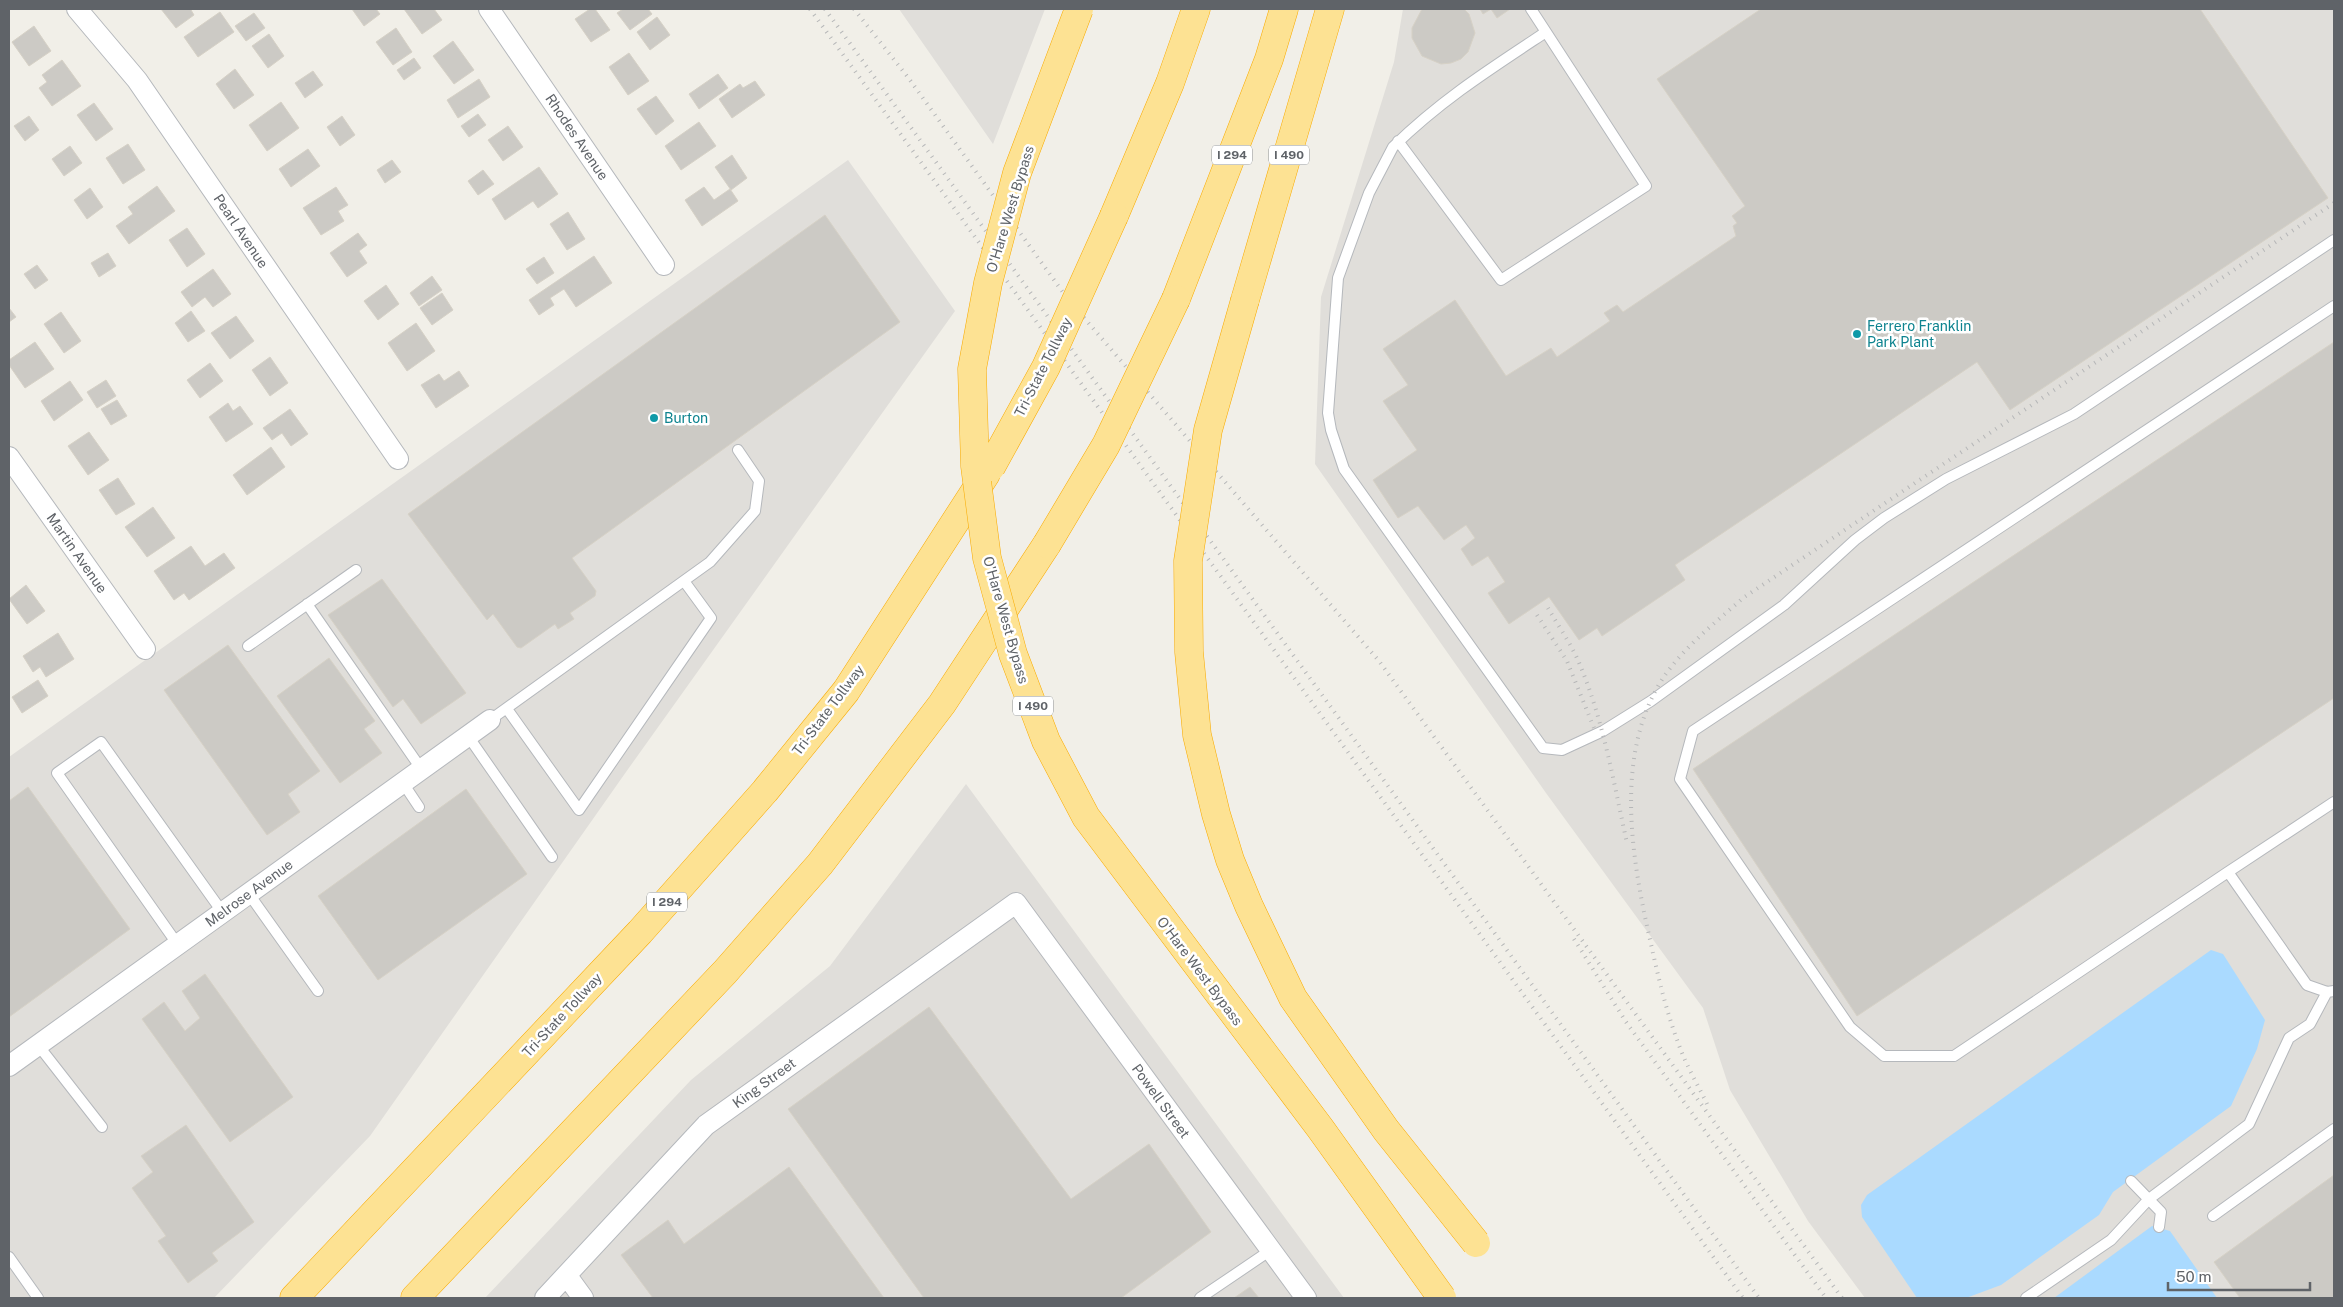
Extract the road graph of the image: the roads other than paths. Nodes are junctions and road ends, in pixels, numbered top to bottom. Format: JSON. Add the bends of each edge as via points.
{"nodes":[{"id":1,"x":77,"y":9,"type":"edge"},
{"id":2,"x":489,"y":9,"type":"edge"},
{"id":3,"x":1079,"y":9,"type":"edge"},
{"id":4,"x":1196,"y":9,"type":"edge"},
{"id":5,"x":1284,"y":9,"type":"edge"},
{"id":6,"x":1330,"y":9,"type":"edge"},
{"id":7,"x":1531,"y":9,"type":"edge"},
{"id":8,"x":1546,"y":32,"type":"junction"},
{"id":9,"x":1398,"y":141,"type":"junction"},
{"id":10,"x":2334,"y":240,"type":"edge"},
{"id":11,"x":664,"y":265,"type":"dead end"},
{"id":12,"x":2334,"y":306,"type":"edge"},
{"id":13,"x":738,"y":450,"type":"dead end"},
{"id":14,"x":9,"y":457,"type":"edge"},
{"id":15,"x":398,"y":459,"type":"dead end"},
{"id":16,"x":356,"y":570,"type":"dead end"},
{"id":17,"x":684,"y":581,"type":"junction"},
{"id":18,"x":307,"y":604,"type":"junction"},
{"id":19,"x":248,"y":646,"type":"dead end"},
{"id":20,"x":145,"y":649,"type":"dead end"},
{"id":21,"x":507,"y":708,"type":"junction"},
{"id":22,"x":490,"y":720,"type":"joint"},
{"id":23,"x":468,"y":736,"type":"junction"},
{"id":24,"x":422,"y":770,"type":"junction"},
{"id":25,"x":403,"y":783,"type":"junction"},
{"id":26,"x":2334,"y":802,"type":"edge"},
{"id":27,"x":419,"y":807,"type":"dead end"},
{"id":28,"x":552,"y":857,"type":"dead end"},
{"id":29,"x":2228,"y":872,"type":"junction"},
{"id":30,"x":249,"y":894,"type":"junction"},
{"id":31,"x":1016,"y":903,"type":"joint"},
{"id":32,"x":223,"y":913,"type":"junction"},
{"id":33,"x":178,"y":945,"type":"junction"},
{"id":34,"x":318,"y":991,"type":"dead end"},
{"id":35,"x":2331,"y":992,"type":"edge"},
{"id":36,"x":38,"y":1045,"type":"junction"},
{"id":37,"x":9,"y":1066,"type":"edge"},
{"id":38,"x":102,"y":1127,"type":"dead end"},
{"id":39,"x":2334,"y":1129,"type":"edge"},
{"id":40,"x":2131,"y":1181,"type":"dead end"},
{"id":41,"x":2149,"y":1199,"type":"junction"},
{"id":42,"x":2213,"y":1216,"type":"dead end"},
{"id":43,"x":2159,"y":1227,"type":"dead end"},
{"id":44,"x":1476,"y":1243,"type":"dead end"},
{"id":45,"x":1270,"y":1250,"type":"junction"},
{"id":46,"x":9,"y":1257,"type":"edge"},
{"id":47,"x":566,"y":1276,"type":"junction"},
{"id":48,"x":38,"y":1298,"type":"edge"},
{"id":49,"x":294,"y":1298,"type":"edge"},
{"id":50,"x":415,"y":1298,"type":"edge"},
{"id":51,"x":545,"y":1298,"type":"edge"},
{"id":52,"x":583,"y":1298,"type":"edge"},
{"id":53,"x":1200,"y":1298,"type":"edge"},
{"id":54,"x":1306,"y":1298,"type":"edge"},
{"id":55,"x":1442,"y":1298,"type":"edge"},
{"id":56,"x":2026,"y":1298,"type":"edge"}],
"edges":[{"from":1,"to":15,"type":"street","name":"Pearl Avenue","via":[[137,80]]},
{"from":2,"to":11,"type":"street","name":"Rhodes Avenue"},
{"from":3,"to":55,"type":"highway","name":"O'Hare West Bypass","number":"I 490","bridge":true,"via":[[1017,173],[988,283],[972,368],[975,466],[987,558],[1013,654],[1046,741],[1086,817],[1320,1128]]},
{"from":4,"to":49,"type":"highway","name":"Tri-State Tollway","number":"I 294","bridge":true,"via":[[1170,83],[1046,367],[991,467],[846,691],[765,792],[640,932]]},
{"from":5,"to":50,"type":"highway","number":"I 294","bridge":true,"via":[[1270,59],[1176,299],[1106,445],[1047,544],[942,704],[820,864],[724,972]]},
{"from":6,"to":44,"type":"highway","number":"I 490","bridge":true,"via":[[1208,430],[1188,562],[1189,652],[1198,735],[1230,860],[1293,998],[1386,1130]]},
{"from":7,"to":8,"type":"lane"},
{"from":8,"to":9,"type":"lane","via":[[1451,95]]},
{"from":8,"to":9,"type":"lane","via":[[1646,186],[1501,280]]},
{"from":9,"to":10,"type":"lane","via":[[1369,193],[1338,278],[1328,413],[1331,430],[1344,469],[1543,748],[1555,750],[1562,750],[1603,731],[1673,686],[1784,605],[1855,540],[1906,504],[1946,478],[2074,414]]},
{"from":12,"to":29,"type":"lane","via":[[1693,731],[1680,779],[1850,1027],[1884,1056],[1954,1056]]},
{"from":13,"to":17,"type":"lane","via":[[759,480],[755,511],[710,562]]},
{"from":14,"to":20,"type":"street","name":"Martin Avenue"},
{"from":16,"to":18,"type":"lane"},
{"from":17,"to":21,"type":"lane"},
{"from":17,"to":21,"type":"lane","via":[[711,618],[580,810]]},
{"from":18,"to":19,"type":"lane"},
{"from":18,"to":24,"type":"lane"},
{"from":21,"to":22,"type":"lane"},
{"from":22,"to":23,"type":"street","name":"Melrose Avenue"},
{"from":23,"to":24,"type":"street","name":"Melrose Avenue"},
{"from":23,"to":28,"type":"lane"},
{"from":24,"to":25,"type":"street","name":"Melrose Avenue"},
{"from":25,"to":27,"type":"lane"},
{"from":25,"to":30,"type":"street","name":"Melrose Avenue"},
{"from":26,"to":29,"type":"lane"},
{"from":29,"to":35,"type":"lane","via":[[2307,985]]},
{"from":30,"to":32,"type":"street","name":"Melrose Avenue"},
{"from":30,"to":34,"type":"lane"},
{"from":31,"to":45,"type":"street","name":"Powell Street"},
{"from":31,"to":47,"type":"street","name":"King Street","via":[[706,1125]]},
{"from":32,"to":33,"type":"street","name":"Melrose Avenue"},
{"from":32,"to":33,"type":"lane","via":[[102,742],[57,773]]},
{"from":33,"to":36,"type":"street","name":"Melrose Avenue"},
{"from":35,"to":41,"type":"lane","via":[[2310,1024],[2290,1038],[2249,1124]]},
{"from":36,"to":37,"type":"street","name":"Melrose Avenue"},
{"from":36,"to":38,"type":"lane"},
{"from":39,"to":42,"type":"lane"},
{"from":40,"to":41,"type":"lane"},
{"from":41,"to":43,"type":"lane","via":[[2161,1212]]},
{"from":41,"to":56,"type":"lane","via":[[2111,1240]]},
{"from":45,"to":53,"type":"lane"},
{"from":45,"to":54,"type":"street","name":"Powell Street"},
{"from":46,"to":48,"type":"lane"},
{"from":47,"to":51,"type":"street","name":"King Street"},
{"from":47,"to":52,"type":"street"}]}
